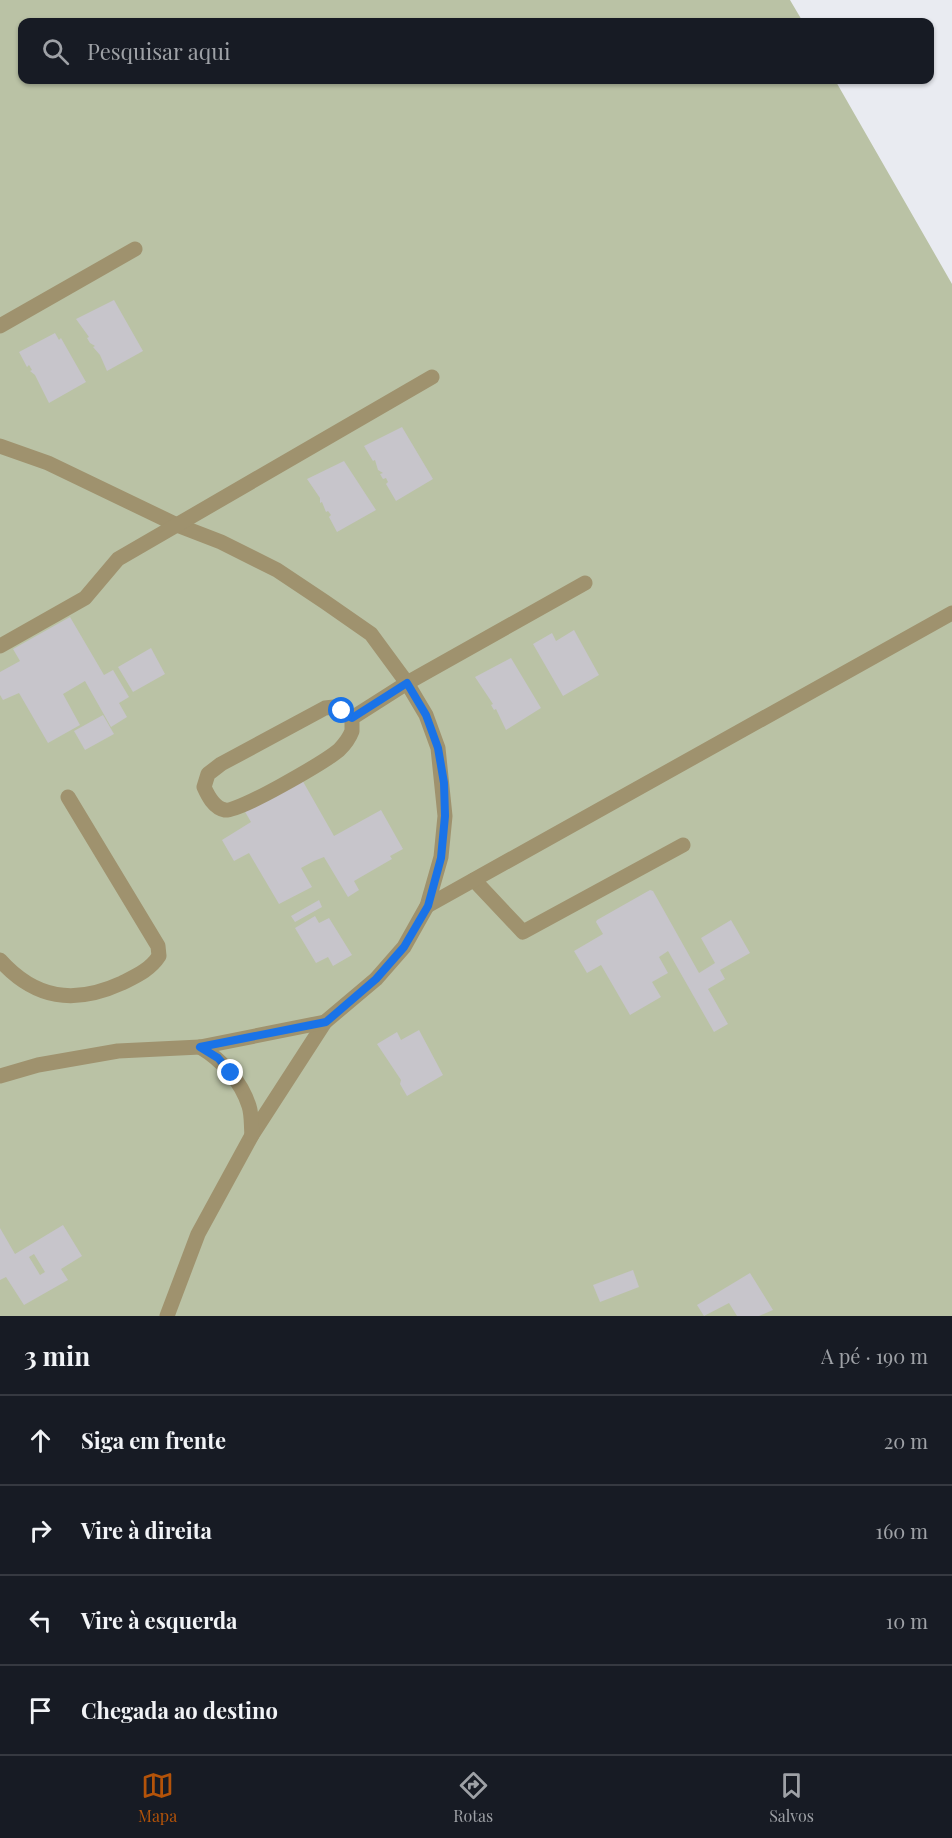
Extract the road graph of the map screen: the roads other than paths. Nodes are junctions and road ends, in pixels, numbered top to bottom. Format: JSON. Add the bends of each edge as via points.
{"nodes":[{"id":1,"x":135,"y":249,"type":"dead end"},
{"id":2,"x":0,"y":326,"type":"edge"},
{"id":3,"x":432,"y":377,"type":"dead end"},
{"id":4,"x":0,"y":446,"type":"edge"},
{"id":5,"x":177,"y":525,"type":"junction"},
{"id":6,"x":585,"y":583,"type":"dead end"},
{"id":7,"x":952,"y":613,"type":"edge"},
{"id":8,"x":0,"y":646,"type":"edge"},
{"id":9,"x":407,"y":683,"type":"junction"},
{"id":10,"x":352,"y":718,"type":"junction"},
{"id":11,"x":68,"y":797,"type":"dead end"},
{"id":12,"x":683,"y":845,"type":"dead end"},
{"id":13,"x":474,"y":880,"type":"junction"},
{"id":14,"x":428,"y":906,"type":"junction"},
{"id":15,"x":0,"y":960,"type":"edge"},
{"id":16,"x":326,"y":1022,"type":"junction"},
{"id":17,"x":200,"y":1047,"type":"junction"},
{"id":18,"x":0,"y":1076,"type":"edge"},
{"id":19,"x":252,"y":1135,"type":"junction"},
{"id":20,"x":166,"y":1316,"type":"edge"}],
"edges":[{"from":1,"to":2,"type":"street"},
{"from":3,"to":5,"type":"street"},
{"from":4,"to":5,"type":"street","via":[[48,463]]},
{"from":5,"to":8,"type":"street","via":[[118,559],[85,598]]},
{"from":5,"to":9,"type":"street","via":[[277,570],[325,602],[371,634]]},
{"from":6,"to":9,"type":"street"},
{"from":7,"to":13,"type":"street"},
{"from":9,"to":10,"type":"street"},
{"from":9,"to":14,"type":"street","via":[[426,715],[438,748],[444,783],[441,858]]},
{"from":10,"to":10,"type":"street","via":[[352,731],[337,752],[232,811],[222,810],[212,802],[204,787],[208,774],[221,764],[325,708],[334,707]]},
{"from":11,"to":15,"type":"street","via":[[158,946],[159,956],[138,975],[81,996],[39,991]]},
{"from":12,"to":13,"type":"street","via":[[523,932]]},
{"from":13,"to":14,"type":"street"},
{"from":14,"to":16,"type":"street","via":[[404,947],[376,979]]},
{"from":16,"to":17,"type":"street"},
{"from":16,"to":19,"type":"street"},
{"from":17,"to":18,"type":"street","via":[[118,1051]]},
{"from":17,"to":19,"type":"street","via":[[218,1058],[241,1091],[249,1106]]},
{"from":19,"to":20,"type":"street","via":[[198,1234]]}]}
